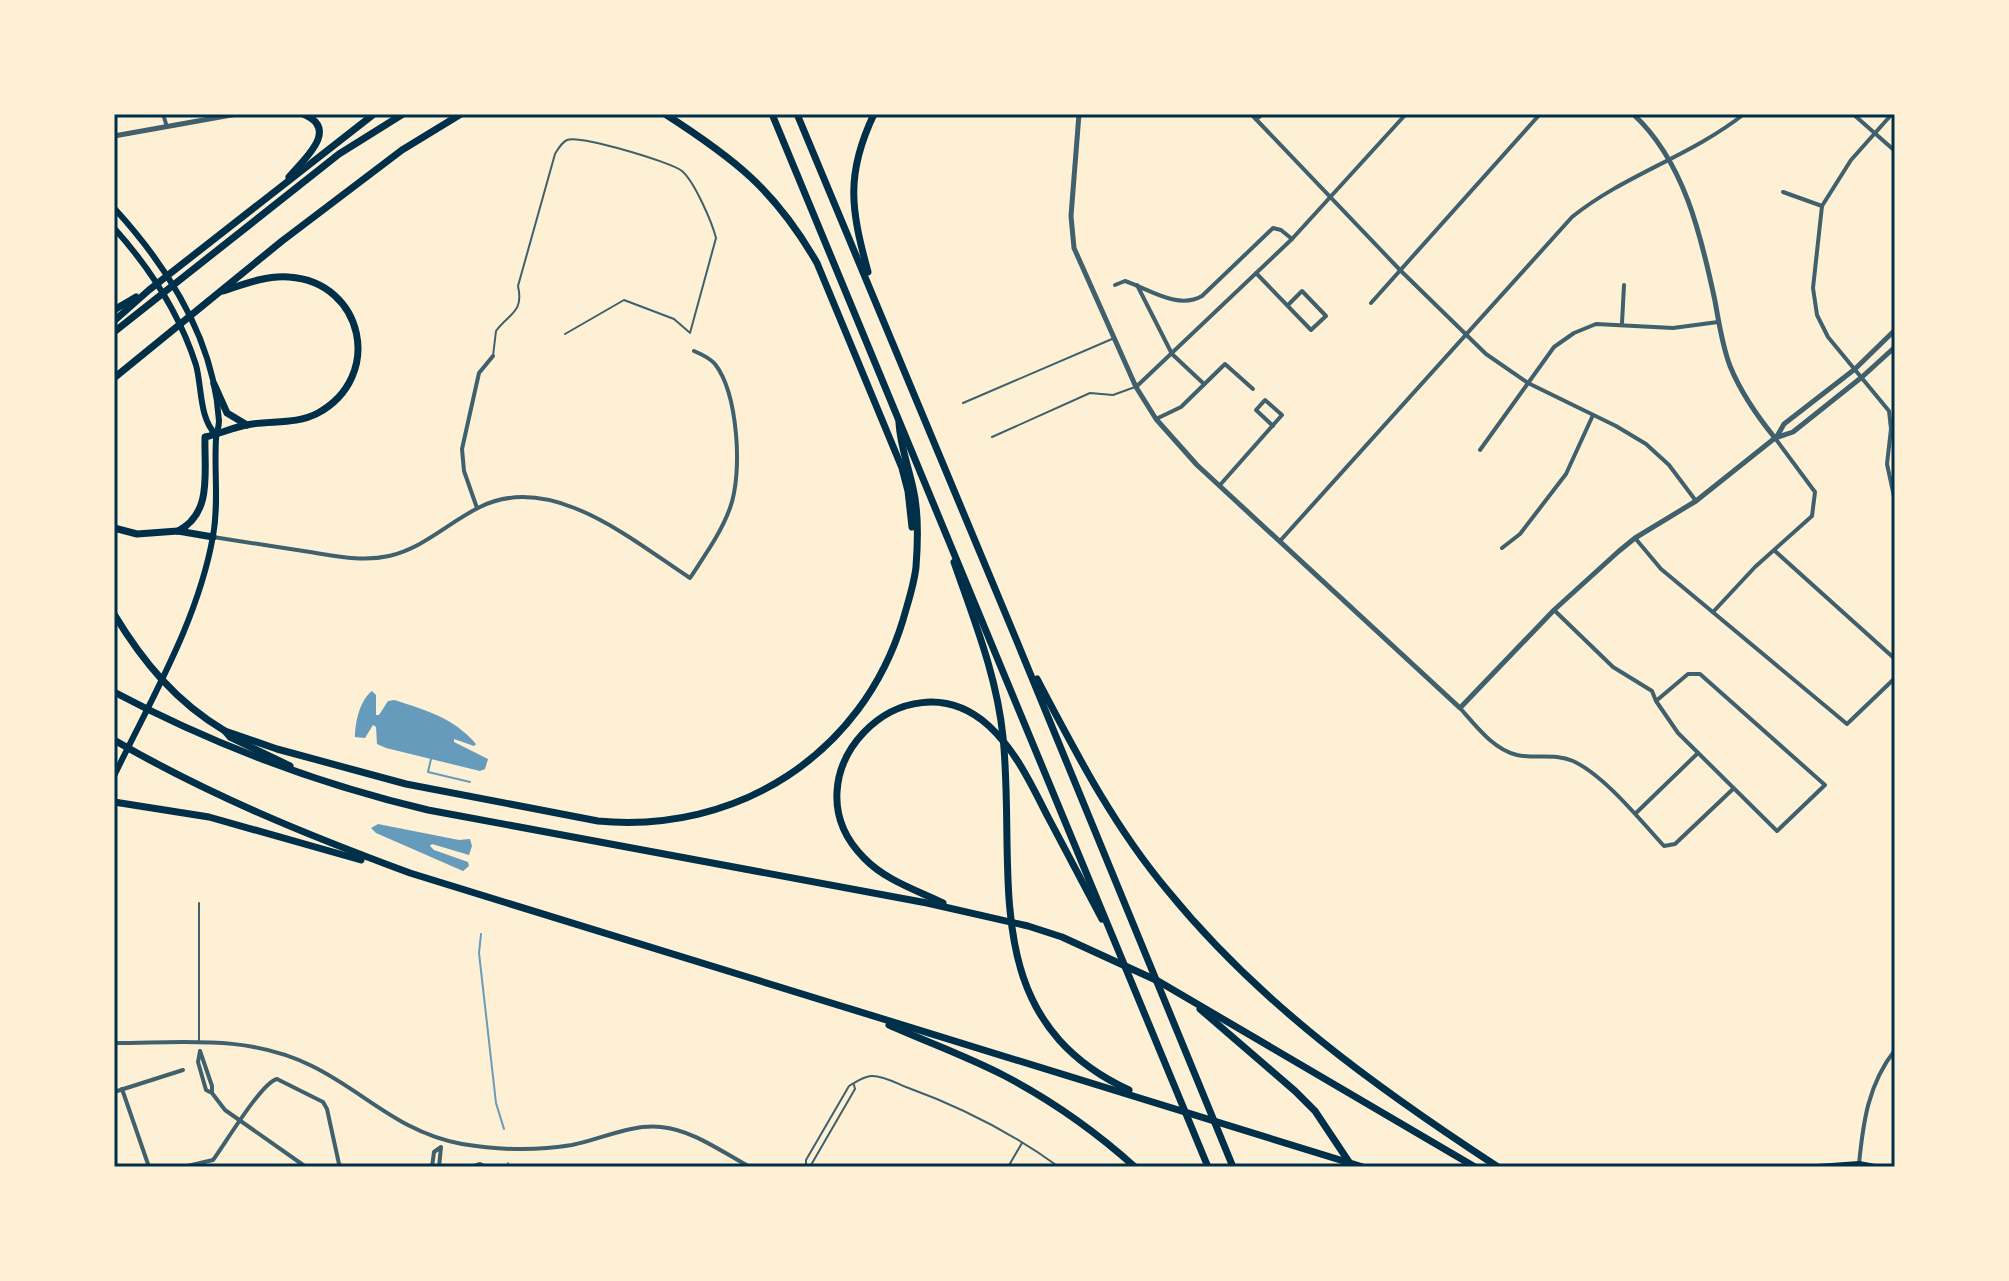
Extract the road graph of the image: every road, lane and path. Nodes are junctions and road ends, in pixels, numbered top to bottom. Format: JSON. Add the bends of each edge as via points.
{"nodes":[{"id":1,"x":163,"y":114,"type":"edge"},
{"id":2,"x":237,"y":114,"type":"edge"},
{"id":3,"x":303,"y":114,"type":"edge"},
{"id":4,"x":318,"y":114,"type":"edge"},
{"id":5,"x":374,"y":114,"type":"edge"},
{"id":6,"x":403,"y":114,"type":"edge"},
{"id":7,"x":461,"y":114,"type":"edge"},
{"id":8,"x":665,"y":114,"type":"edge"},
{"id":9,"x":772,"y":114,"type":"edge"},
{"id":10,"x":797,"y":114,"type":"edge"},
{"id":11,"x":874,"y":114,"type":"edge"},
{"id":12,"x":1079,"y":114,"type":"edge"},
{"id":13,"x":1251,"y":114,"type":"edge"},
{"id":14,"x":1263,"y":114,"type":"edge"},
{"id":15,"x":1406,"y":114,"type":"edge"},
{"id":16,"x":1540,"y":114,"type":"edge"},
{"id":17,"x":1633,"y":114,"type":"edge"},
{"id":18,"x":1744,"y":114,"type":"edge"},
{"id":19,"x":1853,"y":114,"type":"edge"},
{"id":20,"x":1892,"y":114,"type":"edge"},
{"id":21,"x":1256,"y":119,"type":"junction"},
{"id":22,"x":167,"y":127,"type":"junction"},
{"id":23,"x":320,"y":132,"type":"junction"},
{"id":24,"x":1875,"y":133,"type":"junction"},
{"id":25,"x":114,"y":136,"type":"edge"},
{"id":26,"x":1895,"y":151,"type":"edge"},
{"id":27,"x":1668,"y":160,"type":"junction"},
{"id":28,"x":1783,"y":192,"type":"dead end"},
{"id":29,"x":274,"y":193,"type":"junction"},
{"id":30,"x":1330,"y":198,"type":"junction"},
{"id":31,"x":1822,"y":206,"type":"junction"},
{"id":32,"x":114,"y":208,"type":"edge"},
{"id":33,"x":114,"y":228,"type":"edge"},
{"id":34,"x":1292,"y":239,"type":"junction"},
{"id":35,"x":1400,"y":270,"type":"junction"},
{"id":36,"x":1256,"y":273,"type":"junction"},
{"id":37,"x":1115,"y":285,"type":"dead end"},
{"id":38,"x":1137,"y":285,"type":"junction"},
{"id":39,"x":1624,"y":285,"type":"dead end"},
{"id":40,"x":149,"y":290,"type":"junction"},
{"id":41,"x":223,"y":291,"type":"junction"},
{"id":42,"x":877,"y":301,"type":"junction"},
{"id":43,"x":1371,"y":303,"type":"dead end"},
{"id":44,"x":1288,"y":305,"type":"junction"},
{"id":45,"x":114,"y":310,"type":"edge"},
{"id":46,"x":114,"y":321,"type":"edge"},
{"id":47,"x":1719,"y":322,"type":"junction"},
{"id":48,"x":1622,"y":323,"type":"junction"},
{"id":49,"x":1895,"y":330,"type":"edge"},
{"id":50,"x":114,"y":332,"type":"edge"},
{"id":51,"x":565,"y":334,"type":"dead end"},
{"id":52,"x":1465,"y":334,"type":"junction"},
{"id":53,"x":1113,"y":339,"type":"junction"},
{"id":54,"x":1895,"y":347,"type":"edge"},
{"id":55,"x":694,"y":351,"type":"dead end"},
{"id":56,"x":1172,"y":354,"type":"junction"},
{"id":57,"x":493,"y":356,"type":"joint"},
{"id":58,"x":1855,"y":369,"type":"junction"},
{"id":59,"x":1862,"y":377,"type":"junction"},
{"id":60,"x":114,"y":381,"type":"edge"},
{"id":61,"x":1528,"y":383,"type":"junction"},
{"id":62,"x":214,"y":384,"type":"junction"},
{"id":63,"x":1204,"y":384,"type":"junction"},
{"id":64,"x":1136,"y":387,"type":"junction"},
{"id":65,"x":1253,"y":389,"type":"dead end"},
{"id":66,"x":963,"y":403,"type":"dead end"},
{"id":67,"x":1593,"y":415,"type":"junction"},
{"id":68,"x":899,"y":416,"type":"junction"},
{"id":69,"x":1156,"y":419,"type":"junction"},
{"id":70,"x":247,"y":425,"type":"junction"},
{"id":71,"x":1273,"y":426,"type":"junction"},
{"id":72,"x":216,"y":435,"type":"junction"},
{"id":73,"x":992,"y":437,"type":"dead end"},
{"id":74,"x":1775,"y":438,"type":"junction"},
{"id":75,"x":1480,"y":450,"type":"dead end"},
{"id":76,"x":926,"y":485,"type":"junction"},
{"id":77,"x":1220,"y":485,"type":"junction"},
{"id":78,"x":1696,"y":501,"type":"junction"},
{"id":79,"x":1895,"y":501,"type":"edge"},
{"id":80,"x":477,"y":508,"type":"junction"},
{"id":81,"x":114,"y":528,"type":"edge"},
{"id":82,"x":178,"y":531,"type":"junction"},
{"id":83,"x":213,"y":537,"type":"junction"},
{"id":84,"x":1635,"y":538,"type":"junction"},
{"id":85,"x":1280,"y":541,"type":"junction"},
{"id":86,"x":1502,"y":548,"type":"dead end"},
{"id":87,"x":1775,"y":551,"type":"junction"},
{"id":88,"x":911,"y":593,"type":"junction"},
{"id":89,"x":1554,"y":610,"type":"junction"},
{"id":90,"x":1713,"y":612,"type":"junction"},
{"id":91,"x":114,"y":614,"type":"edge"},
{"id":92,"x":1016,"y":639,"type":"junction"},
{"id":93,"x":1895,"y":659,"type":"edge"},
{"id":94,"x":1895,"y":678,"type":"edge"},
{"id":95,"x":114,"y":692,"type":"edge"},
{"id":96,"x":1656,"y":701,"type":"junction"},
{"id":97,"x":1460,"y":708,"type":"junction"},
{"id":98,"x":225,"y":731,"type":"junction"},
{"id":99,"x":114,"y":740,"type":"edge"},
{"id":100,"x":1698,"y":753,"type":"junction"},
{"id":101,"x":114,"y":776,"type":"edge"},
{"id":102,"x":328,"y":783,"type":"junction"},
{"id":103,"x":1733,"y":789,"type":"junction"},
{"id":104,"x":116,"y":802,"type":"edge"},
{"id":105,"x":1636,"y":813,"type":"junction"},
{"id":106,"x":410,"y":873,"type":"junction"},
{"id":107,"x":199,"y":903,"type":"dead end"},
{"id":108,"x":952,"y":908,"type":"junction"},
{"id":109,"x":1136,"y":989,"type":"junction"},
{"id":110,"x":1187,"y":997,"type":"junction"},
{"id":111,"x":862,"y":1013,"type":"junction"},
{"id":112,"x":199,"y":1041,"type":"junction"},
{"id":113,"x":114,"y":1043,"type":"edge"},
{"id":114,"x":1895,"y":1050,"type":"edge"},
{"id":115,"x":183,"y":1070,"type":"dead end"},
{"id":116,"x":854,"y":1084,"type":"junction"},
{"id":117,"x":122,"y":1089,"type":"junction"},
{"id":118,"x":114,"y":1092,"type":"edge"},
{"id":119,"x":1164,"y":1105,"type":"junction"},
{"id":120,"x":240,"y":1121,"type":"junction"},
{"id":121,"x":443,"y":1138,"type":"junction"},
{"id":122,"x":1023,"y":1141,"type":"junction"},
{"id":123,"x":441,"y":1147,"type":"junction"},
{"id":124,"x":1859,"y":1165,"type":"edge"},
{"id":125,"x":805,"y":1166,"type":"edge"},
{"id":126,"x":149,"y":1167,"type":"edge"},
{"id":127,"x":183,"y":1167,"type":"edge"},
{"id":128,"x":306,"y":1167,"type":"edge"},
{"id":129,"x":342,"y":1167,"type":"edge"},
{"id":130,"x":432,"y":1167,"type":"edge"},
{"id":131,"x":439,"y":1167,"type":"edge"},
{"id":132,"x":471,"y":1167,"type":"edge"},
{"id":133,"x":487,"y":1167,"type":"edge"},
{"id":134,"x":750,"y":1167,"type":"edge"},
{"id":135,"x":1008,"y":1167,"type":"edge"},
{"id":136,"x":1059,"y":1167,"type":"edge"},
{"id":137,"x":1135,"y":1167,"type":"edge"},
{"id":138,"x":1208,"y":1167,"type":"edge"},
{"id":139,"x":1233,"y":1167,"type":"edge"},
{"id":140,"x":1353,"y":1167,"type":"edge"},
{"id":141,"x":1363,"y":1167,"type":"edge"},
{"id":142,"x":1475,"y":1167,"type":"edge"},
{"id":143,"x":1498,"y":1167,"type":"edge"},
{"id":144,"x":1817,"y":1167,"type":"edge"},
{"id":145,"x":1875,"y":1167,"type":"edge"}],
"edges":[{"from":1,"to":22,"type":"street"},
{"from":2,"to":22,"type":"street"},
{"from":3,"to":23,"type":"highway"},
{"from":4,"to":23,"type":"highway"},
{"from":5,"to":29,"type":"highway"},
{"from":6,"to":50,"type":"highway","via":[[339,154]]},
{"from":7,"to":41,"type":"highway","via":[[392,157]]},
{"from":8,"to":88,"type":"highway","via":[[748,172],[786,213],[817,263],[902,468],[912,514]]},
{"from":9,"to":68,"type":"highway"},
{"from":10,"to":42,"type":"highway"},
{"from":11,"to":42,"type":"highway","via":[[856,160],[854,196],[859,239]]},
{"from":12,"to":53,"type":"street","via":[[1071,216],[1074,248]]},
{"from":13,"to":21,"type":"street"},
{"from":14,"to":21,"type":"street"},
{"from":15,"to":30,"type":"street"},
{"from":16,"to":35,"type":"street"},
{"from":17,"to":27,"type":"street"},
{"from":18,"to":27,"type":"street"},
{"from":19,"to":24,"type":"street"},
{"from":20,"to":24,"type":"street"},
{"from":21,"to":30,"type":"street"},
{"from":22,"to":25,"type":"street"},
{"from":23,"to":29,"type":"highway","via":[[313,150]]},
{"from":24,"to":26,"type":"street"},
{"from":24,"to":31,"type":"street"},
{"from":27,"to":47,"type":"street","via":[[1701,239]]},
{"from":27,"to":52,"type":"street","via":[[1572,217]]},
{"from":28,"to":31,"type":"street"},
{"from":29,"to":40,"type":"highway"},
{"from":30,"to":34,"type":"street"},
{"from":30,"to":35,"type":"street"},
{"from":31,"to":58,"type":"street","via":[[1815,306],[1828,337]]},
{"from":32,"to":62,"type":"main road","via":[[156,257],[196,327]]},
{"from":33,"to":72,"type":"main road","via":[[145,267],[184,335],[207,427]]},
{"from":34,"to":36,"type":"street"},
{"from":34,"to":38,"type":"street","via":[[1273,228],[1193,301]]},
{"from":35,"to":43,"type":"street"},
{"from":35,"to":52,"type":"street"},
{"from":36,"to":44,"type":"street"},
{"from":36,"to":56,"type":"street"},
{"from":37,"to":38,"type":"street"},
{"from":38,"to":56,"type":"street"},
{"from":39,"to":48,"type":"street"},
{"from":40,"to":45,"type":"highway"},
{"from":40,"to":46,"type":"highway"},
{"from":41,"to":60,"type":"highway"},
{"from":41,"to":70,"type":"highway","via":[[276,277],[320,285],[348,310],[360,339],[351,381],[327,408],[298,421]]},
{"from":42,"to":92,"type":"highway"},
{"from":44,"to":44,"type":"street","via":[[1311,330],[1326,316],[1302,291]]},
{"from":47,"to":48,"type":"street","via":[[1673,328]]},
{"from":47,"to":74,"type":"street","via":[[1736,380]]},
{"from":48,"to":61,"type":"street","via":[[1596,324],[1574,333],[1554,347]]},
{"from":49,"to":58,"type":"street"},
{"from":51,"to":57,"type":"lane","via":[[624,300],[674,319],[690,333],[716,238],[690,181],[676,167],[581,139],[562,144],[518,286],[520,303],[496,331]]},
{"from":52,"to":61,"type":"street"},
{"from":52,"to":85,"type":"street"},
{"from":53,"to":64,"type":"street"},
{"from":53,"to":66,"type":"lane"},
{"from":54,"to":59,"type":"street"},
{"from":55,"to":80,"type":"street","via":[[713,361],[722,376],[738,465],[725,523],[690,578],[598,520],[555,501],[507,499]]},
{"from":56,"to":63,"type":"street"},
{"from":56,"to":64,"type":"street"},
{"from":57,"to":80,"type":"street","via":[[479,373],[462,449]]},
{"from":58,"to":59,"type":"street"},
{"from":58,"to":74,"type":"street","via":[[1784,424]]},
{"from":59,"to":74,"type":"street","via":[[1793,432]]},
{"from":59,"to":79,"type":"street","via":[[1890,417],[1887,464]]},
{"from":61,"to":67,"type":"street"},
{"from":61,"to":75,"type":"street"},
{"from":62,"to":70,"type":"highway","via":[[227,413]]},
{"from":62,"to":72,"type":"main road"},
{"from":63,"to":65,"type":"street","via":[[1225,364]]},
{"from":63,"to":69,"type":"street","via":[[1181,407]]},
{"from":64,"to":69,"type":"street"},
{"from":64,"to":73,"type":"lane","via":[[1113,395],[1090,393]]},
{"from":67,"to":78,"type":"street","via":[[1646,444]]},
{"from":67,"to":86,"type":"street","via":[[1566,474],[1520,534]]},
{"from":68,"to":76,"type":"highway"},
{"from":68,"to":88,"type":"highway","via":[[917,514]]},
{"from":69,"to":77,"type":"street"},
{"from":70,"to":72,"type":"highway"},
{"from":71,"to":71,"type":"street","via":[[1282,415],[1265,400],[1256,410]]},
{"from":71,"to":77,"type":"street"},
{"from":72,"to":82,"type":"highway","via":[[205,437],[203,505],[197,518]]},
{"from":72,"to":83,"type":"main road"},
{"from":74,"to":78,"type":"street"},
{"from":74,"to":87,"type":"street","via":[[1807,478],[1816,503],[1812,516]]},
{"from":76,"to":109,"type":"highway"},
{"from":76,"to":119,"type":"highway","via":[[997,698],[1010,925],[1024,983],[1069,1050],[1120,1086]]},
{"from":77,"to":85,"type":"street"},
{"from":78,"to":84,"type":"street"},
{"from":80,"to":83,"type":"street","via":[[419,546],[376,558]]},
{"from":81,"to":82,"type":"highway","via":[[137,534]]},
{"from":82,"to":83,"type":"highway"},
{"from":83,"to":101,"type":"main road","via":[[195,603]]},
{"from":84,"to":89,"type":"street"},
{"from":84,"to":90,"type":"street","via":[[1661,569]]},
{"from":85,"to":97,"type":"street"},
{"from":87,"to":90,"type":"street"},
{"from":87,"to":93,"type":"street"},
{"from":88,"to":98,"type":"highway","via":[[875,683],[831,741],[781,781],[743,801],[693,816],[639,823],[584,819],[406,784]]},
{"from":89,"to":96,"type":"street","via":[[1613,667],[1652,691]]},
{"from":89,"to":97,"type":"street"},
{"from":90,"to":94,"type":"street","via":[[1847,724]]},
{"from":91,"to":98,"type":"highway","via":[[173,692]]},
{"from":92,"to":139,"type":"highway"},
{"from":92,"to":143,"type":"highway","via":[[1105,803],[1190,917],[1311,1034]]},
{"from":95,"to":102,"type":"highway","via":[[241,752]]},
{"from":96,"to":100,"type":"street"},
{"from":96,"to":103,"type":"street","via":[[1688,674],[1700,674],[1825,785],[1777,831]]},
{"from":97,"to":105,"type":"street","via":[[1495,745],[1517,755],[1572,761]]},
{"from":98,"to":102,"type":"highway"},
{"from":99,"to":106,"type":"highway","via":[[271,820]]},
{"from":100,"to":103,"type":"street"},
{"from":100,"to":105,"type":"street"},
{"from":102,"to":108,"type":"highway","via":[[428,810]]},
{"from":103,"to":105,"type":"street","via":[[1671,847],[1664,846]]},
{"from":104,"to":106,"type":"highway","via":[[209,817]]},
{"from":106,"to":111,"type":"highway"},
{"from":107,"to":112,"type":"lane"},
{"from":108,"to":109,"type":"highway","via":[[887,876],[858,852],[839,810],[846,755],[876,720],[901,708],[929,703],[974,715],[1014,754]]},
{"from":108,"to":110,"type":"highway","via":[[1097,950]]},
{"from":109,"to":138,"type":"highway"},
{"from":110,"to":140,"type":"highway","via":[[1295,1091]]},
{"from":110,"to":142,"type":"highway"},
{"from":111,"to":119,"type":"highway"},
{"from":111,"to":137,"type":"highway","via":[[1033,1092]]},
{"from":112,"to":113,"type":"street"},
{"from":112,"to":120,"type":"street","via":[[212,1093]]},
{"from":112,"to":121,"type":"street","via":[[242,1043],[291,1056],[393,1118]]},
{"from":114,"to":124,"type":"street","via":[[1867,1105]]},
{"from":115,"to":117,"type":"street"},
{"from":116,"to":122,"type":"lane","via":[[873,1076],[885,1079],[952,1104]]},
{"from":116,"to":125,"type":"lane"},
{"from":116,"to":125,"type":"lane","via":[[811,1165]]},
{"from":117,"to":118,"type":"street"},
{"from":117,"to":126,"type":"street"},
{"from":119,"to":141,"type":"highway"},
{"from":120,"to":127,"type":"street","via":[[213,1160]]},
{"from":120,"to":128,"type":"street"},
{"from":120,"to":129,"type":"street","via":[[271,1080],[280,1080],[326,1105]]},
{"from":121,"to":123,"type":"street"},
{"from":121,"to":134,"type":"street","via":[[486,1147],[542,1149],[660,1127],[701,1139]]},
{"from":122,"to":135,"type":"lane"},
{"from":122,"to":136,"type":"lane"},
{"from":123,"to":130,"type":"street","via":[[434,1152]]},
{"from":123,"to":131,"type":"street"},
{"from":124,"to":144,"type":"main road"},
{"from":124,"to":145,"type":"main road"},
{"from":132,"to":133,"type":"street"}]}
